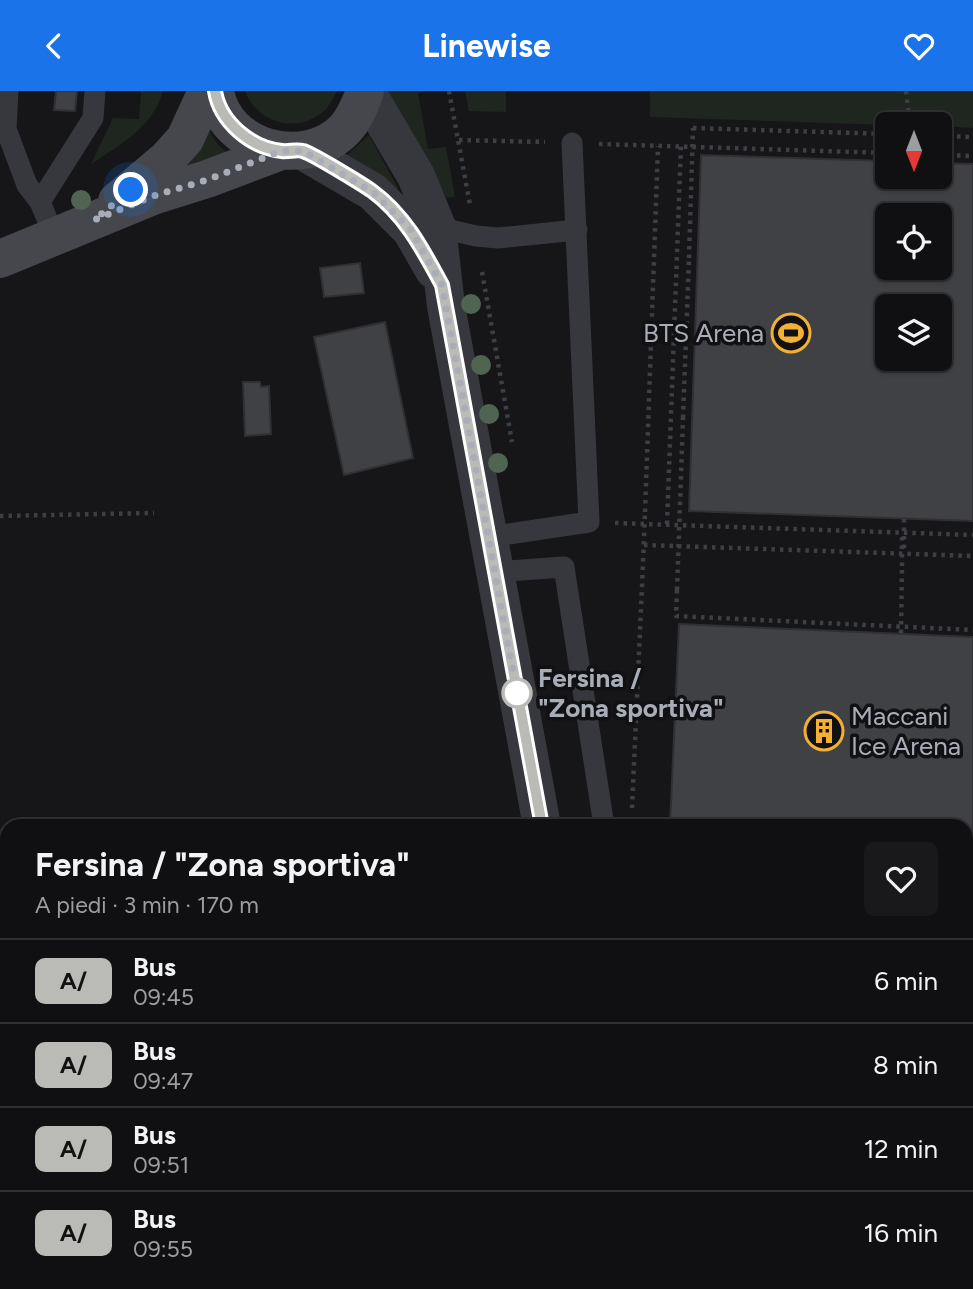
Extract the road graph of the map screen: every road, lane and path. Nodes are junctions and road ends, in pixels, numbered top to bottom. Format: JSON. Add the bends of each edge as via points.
{"nodes":[{"id":1,"x":8,"y":91,"type":"edge"},
{"id":2,"x":95,"y":91,"type":"edge"},
{"id":3,"x":207,"y":91,"type":"edge"},
{"id":4,"x":215,"y":91,"type":"edge"},
{"id":5,"x":366,"y":91,"type":"edge"},
{"id":6,"x":906,"y":91,"type":"edge"},
{"id":7,"x":909,"y":112,"type":"edge"},
{"id":8,"x":6,"y":129,"type":"junction"},
{"id":9,"x":875,"y":134,"type":"edge"},
{"id":10,"x":952,"y":136,"type":"edge"},
{"id":11,"x":973,"y":137,"type":"edge"},
{"id":12,"x":459,"y":140,"type":"dead end"},
{"id":13,"x":572,"y":143,"type":"junction"},
{"id":14,"x":658,"y":146,"type":"junction"},
{"id":15,"x":681,"y":146,"type":"junction"},
{"id":16,"x":292,"y":151,"type":"junction"},
{"id":17,"x":875,"y":153,"type":"edge"},
{"id":18,"x":952,"y":155,"type":"edge"},
{"id":19,"x":973,"y":156,"type":"edge"},
{"id":20,"x":0,"y":157,"type":"edge"},
{"id":21,"x":40,"y":202,"type":"junction"},
{"id":22,"x":94,"y":220,"type":"junction"},
{"id":23,"x":437,"y":227,"type":"junction"},
{"id":24,"x":577,"y":230,"type":"junction"},
{"id":25,"x":55,"y":238,"type":"junction"},
{"id":26,"x":0,"y":260,"type":"edge"},
{"id":27,"x":442,"y":285,"type":"junction"},
{"id":28,"x":154,"y":513,"type":"dead end"},
{"id":29,"x":0,"y":516,"type":"edge"},
{"id":30,"x":904,"y":519,"type":"dead end"},
{"id":31,"x":589,"y":522,"type":"junction"},
{"id":32,"x":667,"y":524,"type":"junction"},
{"id":33,"x":902,"y":533,"type":"junction"},
{"id":34,"x":973,"y":535,"type":"edge"},
{"id":35,"x":644,"y":545,"type":"junction"},
{"id":36,"x":678,"y":546,"type":"junction"},
{"id":37,"x":492,"y":554,"type":"junction"},
{"id":38,"x":904,"y":554,"type":"junction"},
{"id":39,"x":973,"y":556,"type":"edge"},
{"id":40,"x":973,"y":630,"type":"edge"},
{"id":41,"x":901,"y":633,"type":"dead end"},
{"id":42,"x":632,"y":813,"type":"dead end"},
{"id":43,"x":541,"y":819,"type":"edge"},
{"id":44,"x":603,"y":819,"type":"edge"}],
"edges":[{"from":1,"to":8,"type":"lane"},
{"from":2,"to":21,"type":"lane","via":[[93,118]]},
{"from":3,"to":22,"type":"street","via":[[185,139]]},
{"from":4,"to":16,"type":"street","via":[[225,118],[240,134],[260,146]]},
{"from":5,"to":16,"type":"street","via":[[344,130],[325,143]]},
{"from":5,"to":23,"type":"street","via":[[415,176]]},
{"from":6,"to":7,"type":"path"},
{"from":8,"to":20,"type":"lane"},
{"from":8,"to":21,"type":"lane","via":[[27,185]]},
{"from":9,"to":36,"type":"path","bridge":true,"via":[[694,128]]},
{"from":10,"to":11,"type":"path"},
{"from":12,"to":13,"type":"path"},
{"from":13,"to":14,"type":"path"},
{"from":13,"to":24,"type":"lane"},
{"from":14,"to":15,"type":"path"},
{"from":14,"to":35,"type":"path","bridge":true},
{"from":15,"to":17,"type":"path"},
{"from":15,"to":32,"type":"path"},
{"from":16,"to":22,"type":"street"},
{"from":16,"to":27,"type":"street","via":[[373,192],[411,230]]},
{"from":18,"to":19,"type":"path"},
{"from":21,"to":25,"type":"lane"},
{"from":22,"to":25,"type":"street"},
{"from":23,"to":24,"type":"lane","via":[[498,238]]},
{"from":23,"to":27,"type":"street"},
{"from":24,"to":31,"type":"lane"},
{"from":25,"to":26,"type":"street"},
{"from":27,"to":37,"type":"street"},
{"from":28,"to":29,"type":"path"},
{"from":30,"to":38,"type":"path","bridge":true},
{"from":31,"to":32,"type":"path"},
{"from":31,"to":37,"type":"lane"},
{"from":32,"to":33,"type":"path"},
{"from":33,"to":34,"type":"path"},
{"from":33,"to":41,"type":"path","bridge":true},
{"from":35,"to":36,"type":"path"},
{"from":35,"to":42,"type":"path","bridge":true},
{"from":36,"to":38,"type":"path"},
{"from":36,"to":40,"type":"path","bridge":true,"via":[[676,616]]},
{"from":37,"to":43,"type":"street"},
{"from":37,"to":44,"type":"lane","via":[[564,568]]},
{"from":38,"to":39,"type":"path"}]}
